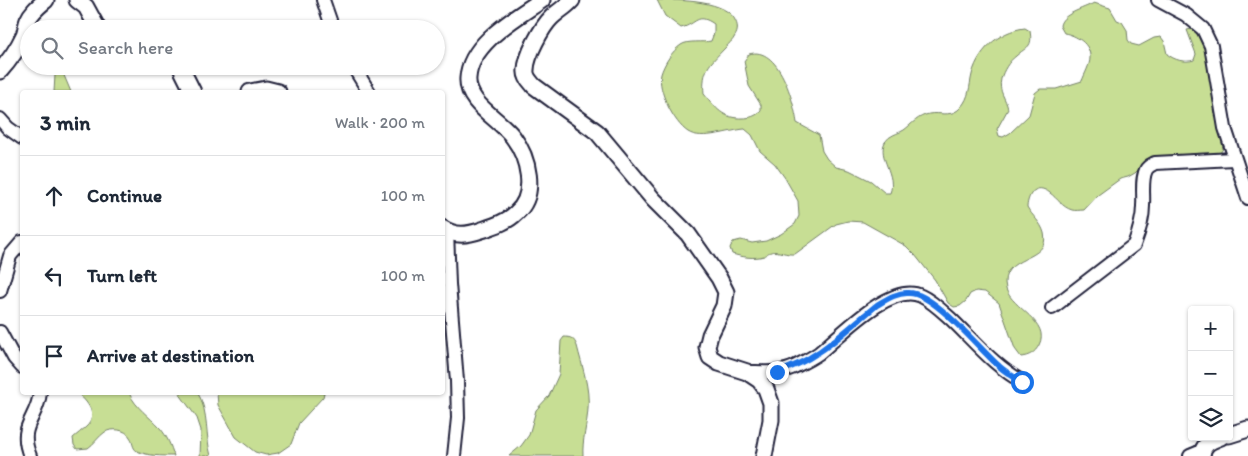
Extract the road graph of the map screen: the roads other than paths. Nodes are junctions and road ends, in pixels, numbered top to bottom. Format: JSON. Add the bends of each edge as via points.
{"nodes":[{"id":1,"x":46,"y":0,"type":"edge"},
{"id":2,"x":77,"y":0,"type":"edge"},
{"id":3,"x":323,"y":0,"type":"edge"},
{"id":4,"x":542,"y":0,"type":"edge"},
{"id":5,"x":572,"y":0,"type":"edge"},
{"id":6,"x":1158,"y":0,"type":"edge"},
{"id":7,"x":28,"y":20,"type":"edge"},
{"id":8,"x":93,"y":20,"type":"edge"},
{"id":9,"x":330,"y":20,"type":"edge"},
{"id":10,"x":20,"y":44,"type":"edge"},
{"id":11,"x":0,"y":71,"type":"edge"},
{"id":12,"x":184,"y":75,"type":"edge"},
{"id":13,"x":359,"y":75,"type":"edge"},
{"id":14,"x":192,"y":90,"type":"edge"},
{"id":15,"x":368,"y":90,"type":"edge"},
{"id":16,"x":0,"y":119,"type":"edge"},
{"id":17,"x":20,"y":137,"type":"edge"},
{"id":18,"x":1234,"y":159,"type":"junction"},
{"id":19,"x":1248,"y":198,"type":"edge"},
{"id":20,"x":445,"y":230,"type":"edge"},
{"id":21,"x":20,"y":244,"type":"edge"},
{"id":22,"x":0,"y":291,"type":"edge"},
{"id":23,"x":1052,"y":308,"type":"dead end"},
{"id":24,"x":0,"y":332,"type":"edge"},
{"id":25,"x":20,"y":365,"type":"edge"},
{"id":26,"x":747,"y":372,"type":"junction"},
{"id":27,"x":1022,"y":382,"type":"dead end"},
{"id":28,"x":39,"y":395,"type":"edge"},
{"id":29,"x":1248,"y":429,"type":"edge"},
{"id":30,"x":1233,"y":434,"type":"edge"},
{"id":31,"x":1211,"y":441,"type":"edge"},
{"id":32,"x":1198,"y":454,"type":"edge"},
{"id":33,"x":30,"y":456,"type":"edge"},
{"id":34,"x":454,"y":456,"type":"edge"},
{"id":35,"x":764,"y":456,"type":"edge"}],
"edges":[{"from":1,"to":7,"type":"main road"},
{"from":2,"to":8,"type":"main road","via":[[86,7]]},
{"from":3,"to":9,"type":"street"},
{"from":4,"to":20,"type":"main road","via":[[491,36],[472,62],[468,77],[475,99],[513,137],[522,151],[529,189],[524,203],[506,221],[468,235]]},
{"from":5,"to":26,"type":"main road","via":[[543,28],[530,55],[527,78],[597,132],[653,199],[688,234],[726,292],[724,306],[707,347],[710,357],[724,366]]},
{"from":6,"to":18,"type":"street","via":[[1186,15],[1203,29],[1211,46],[1225,128]]},
{"from":10,"to":11,"type":"main road"},
{"from":12,"to":14,"type":"main road"},
{"from":13,"to":15,"type":"street"},
{"from":16,"to":17,"type":"street"},
{"from":18,"to":19,"type":"street"},
{"from":18,"to":23,"type":"street","via":[[1150,165],[1144,178],[1140,230],[1134,245]]},
{"from":20,"to":34,"type":"street","via":[[457,381]]},
{"from":21,"to":22,"type":"street","via":[[10,256]]},
{"from":24,"to":25,"type":"street"},
{"from":26,"to":27,"type":"street","via":[[777,372],[794,367],[817,354],[877,305],[893,296],[910,293],[920,295],[939,308],[999,366]]},
{"from":26,"to":35,"type":"main road","via":[[766,389],[771,404]]},
{"from":28,"to":33,"type":"street","via":[[25,435]]},
{"from":29,"to":30,"type":"main road"},
{"from":31,"to":32,"type":"main road"}]}
